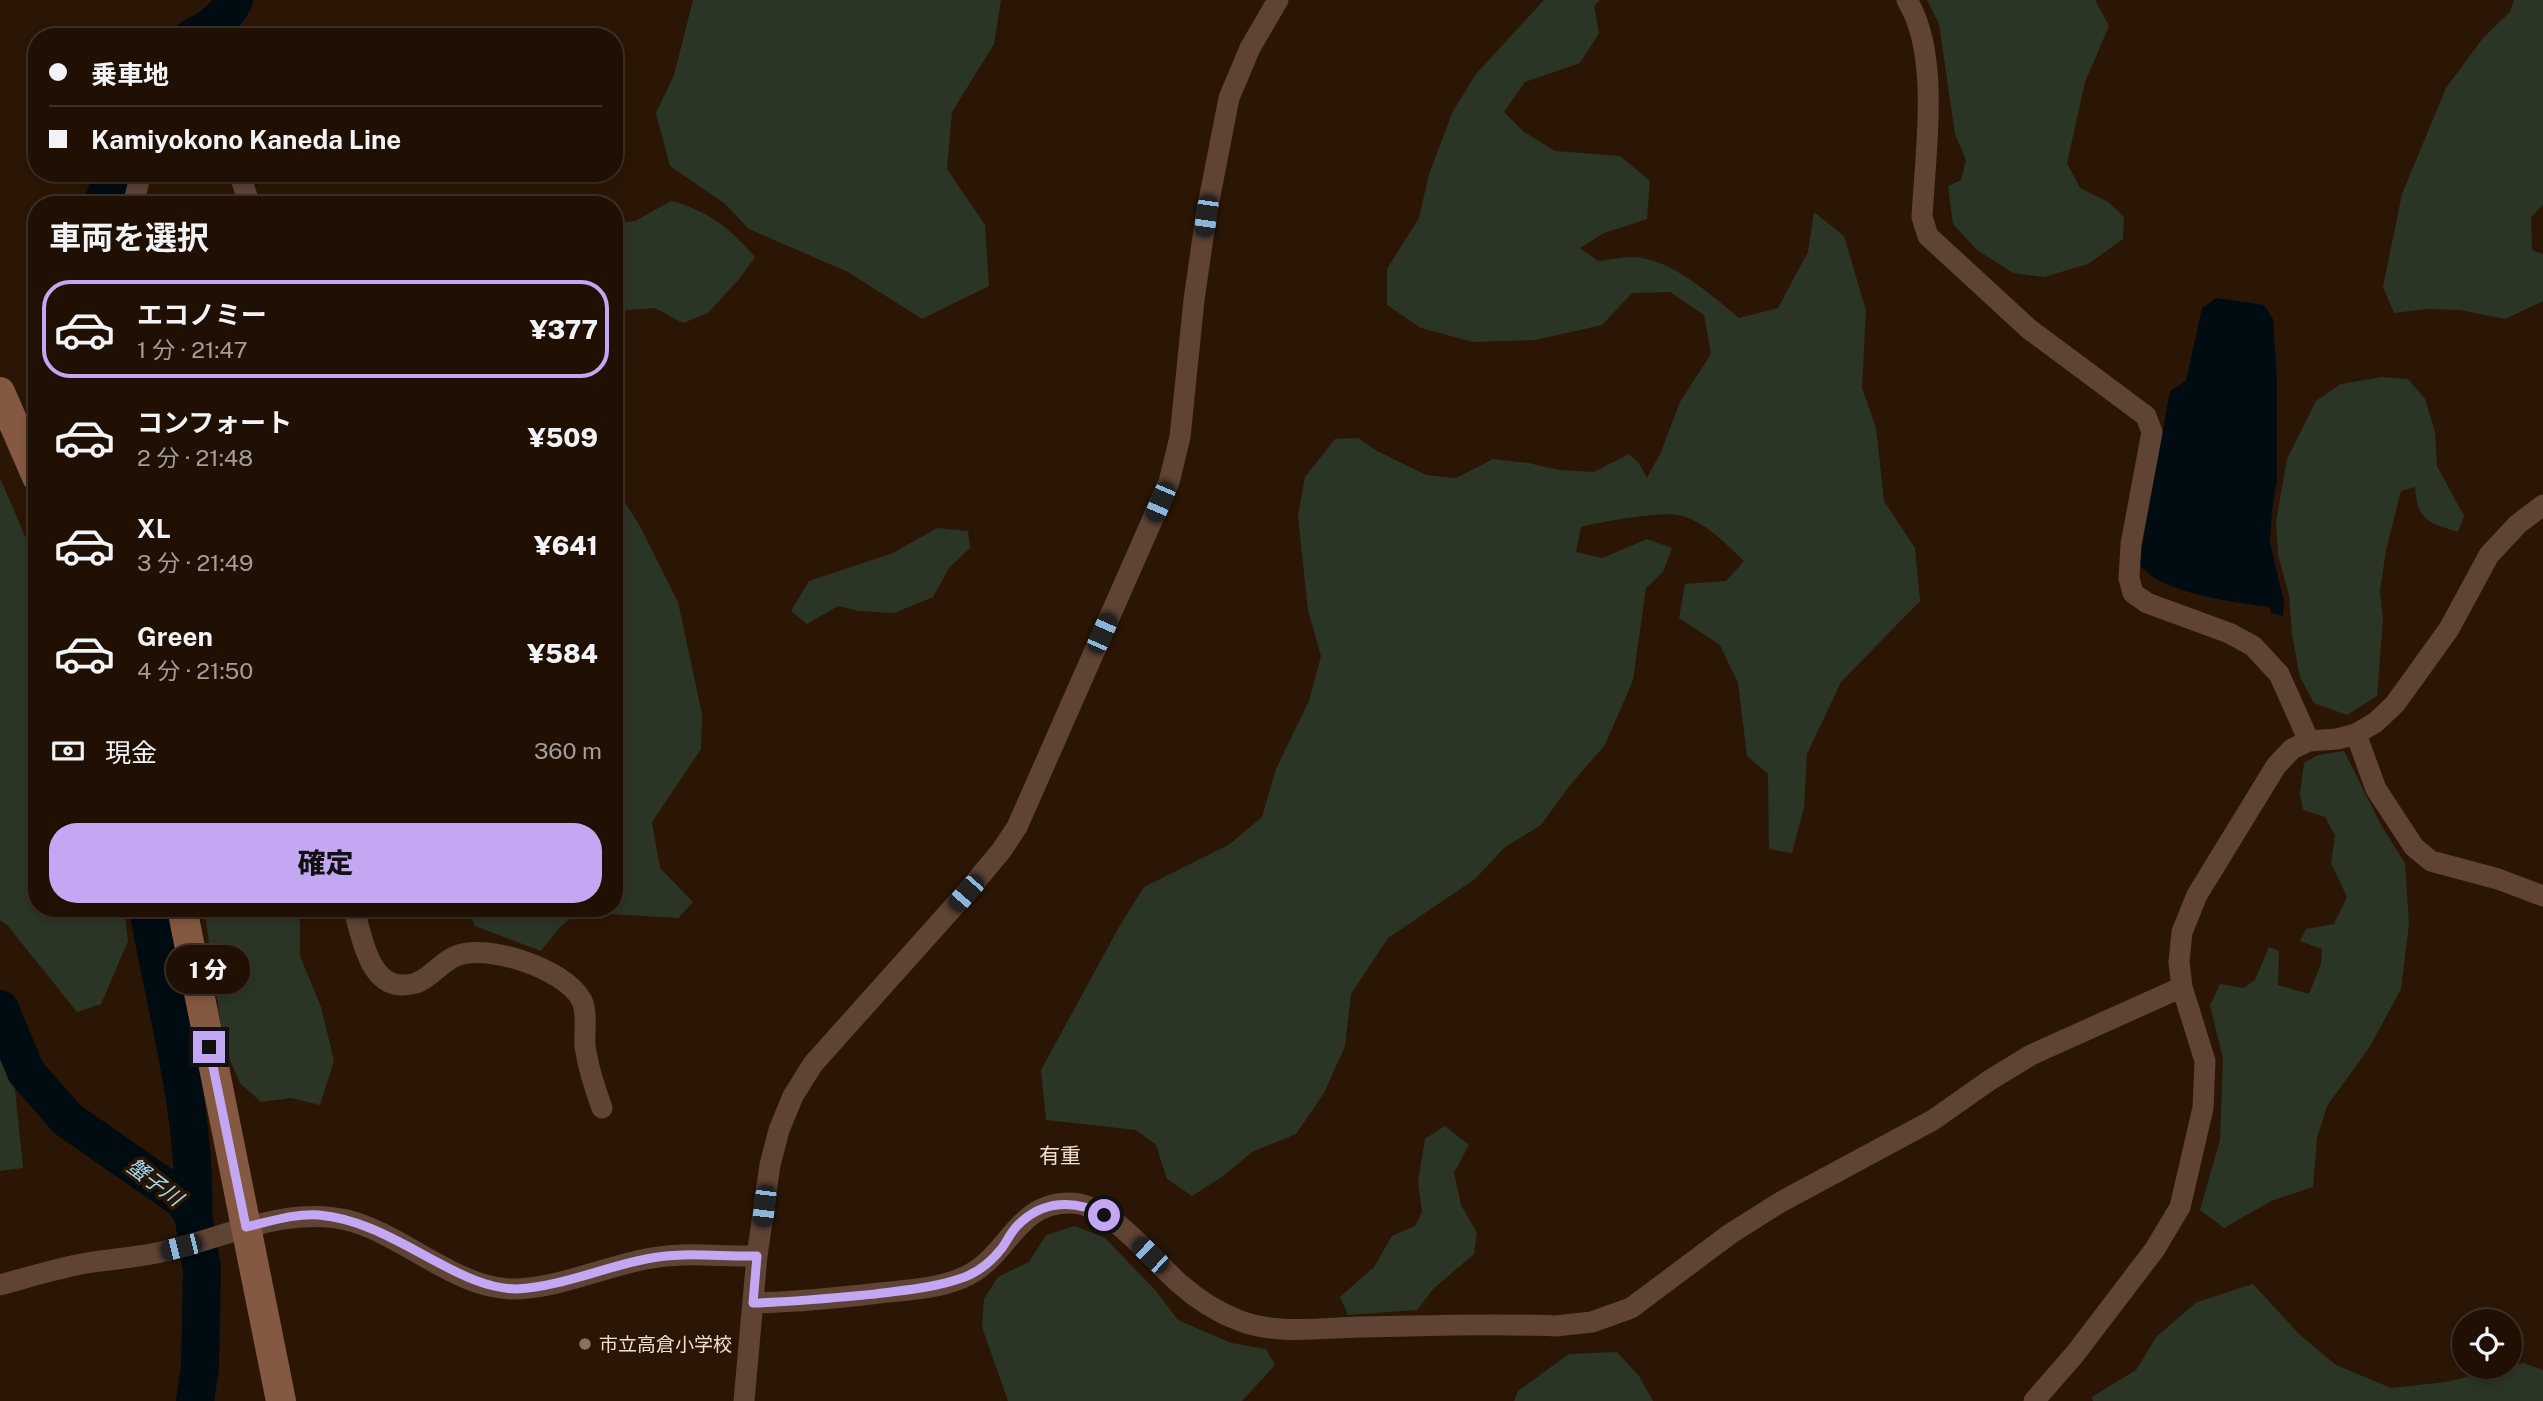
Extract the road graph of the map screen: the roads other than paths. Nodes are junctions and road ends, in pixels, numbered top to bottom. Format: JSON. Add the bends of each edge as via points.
{"nodes":[{"id":1,"x":1278,"y":0,"type":"edge"},
{"id":2,"x":1907,"y":0,"type":"edge"},
{"id":3,"x":0,"y":392,"type":"edge"},
{"id":4,"x":28,"y":456,"type":"edge"},
{"id":5,"x":2543,"y":505,"type":"edge"},
{"id":6,"x":2356,"y":734,"type":"junction"},
{"id":7,"x":2309,"y":741,"type":"junction"},
{"id":8,"x":2543,"y":896,"type":"edge"},
{"id":9,"x":184,"y":917,"type":"edge"},
{"id":10,"x":356,"y":917,"type":"edge"},
{"id":11,"x":2182,"y":987,"type":"junction"},
{"id":12,"x":602,"y":1108,"type":"dead end"},
{"id":13,"x":246,"y":1227,"type":"junction"},
{"id":14,"x":757,"y":1256,"type":"junction"},
{"id":15,"x":0,"y":1285,"type":"edge"},
{"id":16,"x":753,"y":1303,"type":"junction"},
{"id":17,"x":281,"y":1401,"type":"edge"},
{"id":18,"x":744,"y":1401,"type":"edge"},
{"id":19,"x":2034,"y":1401,"type":"edge"}],
"edges":[{"from":1,"to":14,"type":"street","via":[[1250,48],[1229,99],[1206,216],[1180,437],[1169,482],[1017,827],[966,893],[813,1064],[793,1096],[770,1165]]},
{"from":2,"to":7,"type":"street","via":[[1926,52],[1922,217],[1928,236],[2029,329],[2146,416],[2152,432],[2132,544],[2129,579],[2133,593],[2253,646],[2278,674]]},
{"from":3,"to":4,"type":"main road"},
{"from":5,"to":6,"type":"street","via":[[2490,555],[2449,629],[2395,704]]},
{"from":6,"to":7,"type":"street"},
{"from":6,"to":8,"type":"street","via":[[2376,789],[2414,846],[2431,861]]},
{"from":7,"to":11,"type":"street","via":[[2291,749],[2276,766],[2197,895],[2182,932]]},
{"from":9,"to":13,"type":"main road"},
{"from":10,"to":12,"type":"street","via":[[374,972],[392,984],[416,983],[455,957],[474,953],[509,957],[567,982],[582,1000],[586,1048]]},
{"from":11,"to":16,"type":"street","via":[[2031,1055],[1933,1120],[1779,1202],[1631,1308],[1592,1322],[1270,1328],[1208,1306],[1104,1215],[1072,1203],[1034,1213],[984,1266],[963,1278],[930,1288]]},
{"from":11,"to":19,"type":"street","via":[[2205,1061],[2203,1108],[2180,1207],[2155,1249]]},
{"from":13,"to":14,"type":"street","via":[[317,1215],[346,1220],[370,1227],[454,1272],[516,1289],[648,1258]]},
{"from":13,"to":15,"type":"street","via":[[156,1253],[87,1263]]},
{"from":13,"to":17,"type":"main road"},
{"from":14,"to":16,"type":"street"},
{"from":16,"to":18,"type":"street"}]}
